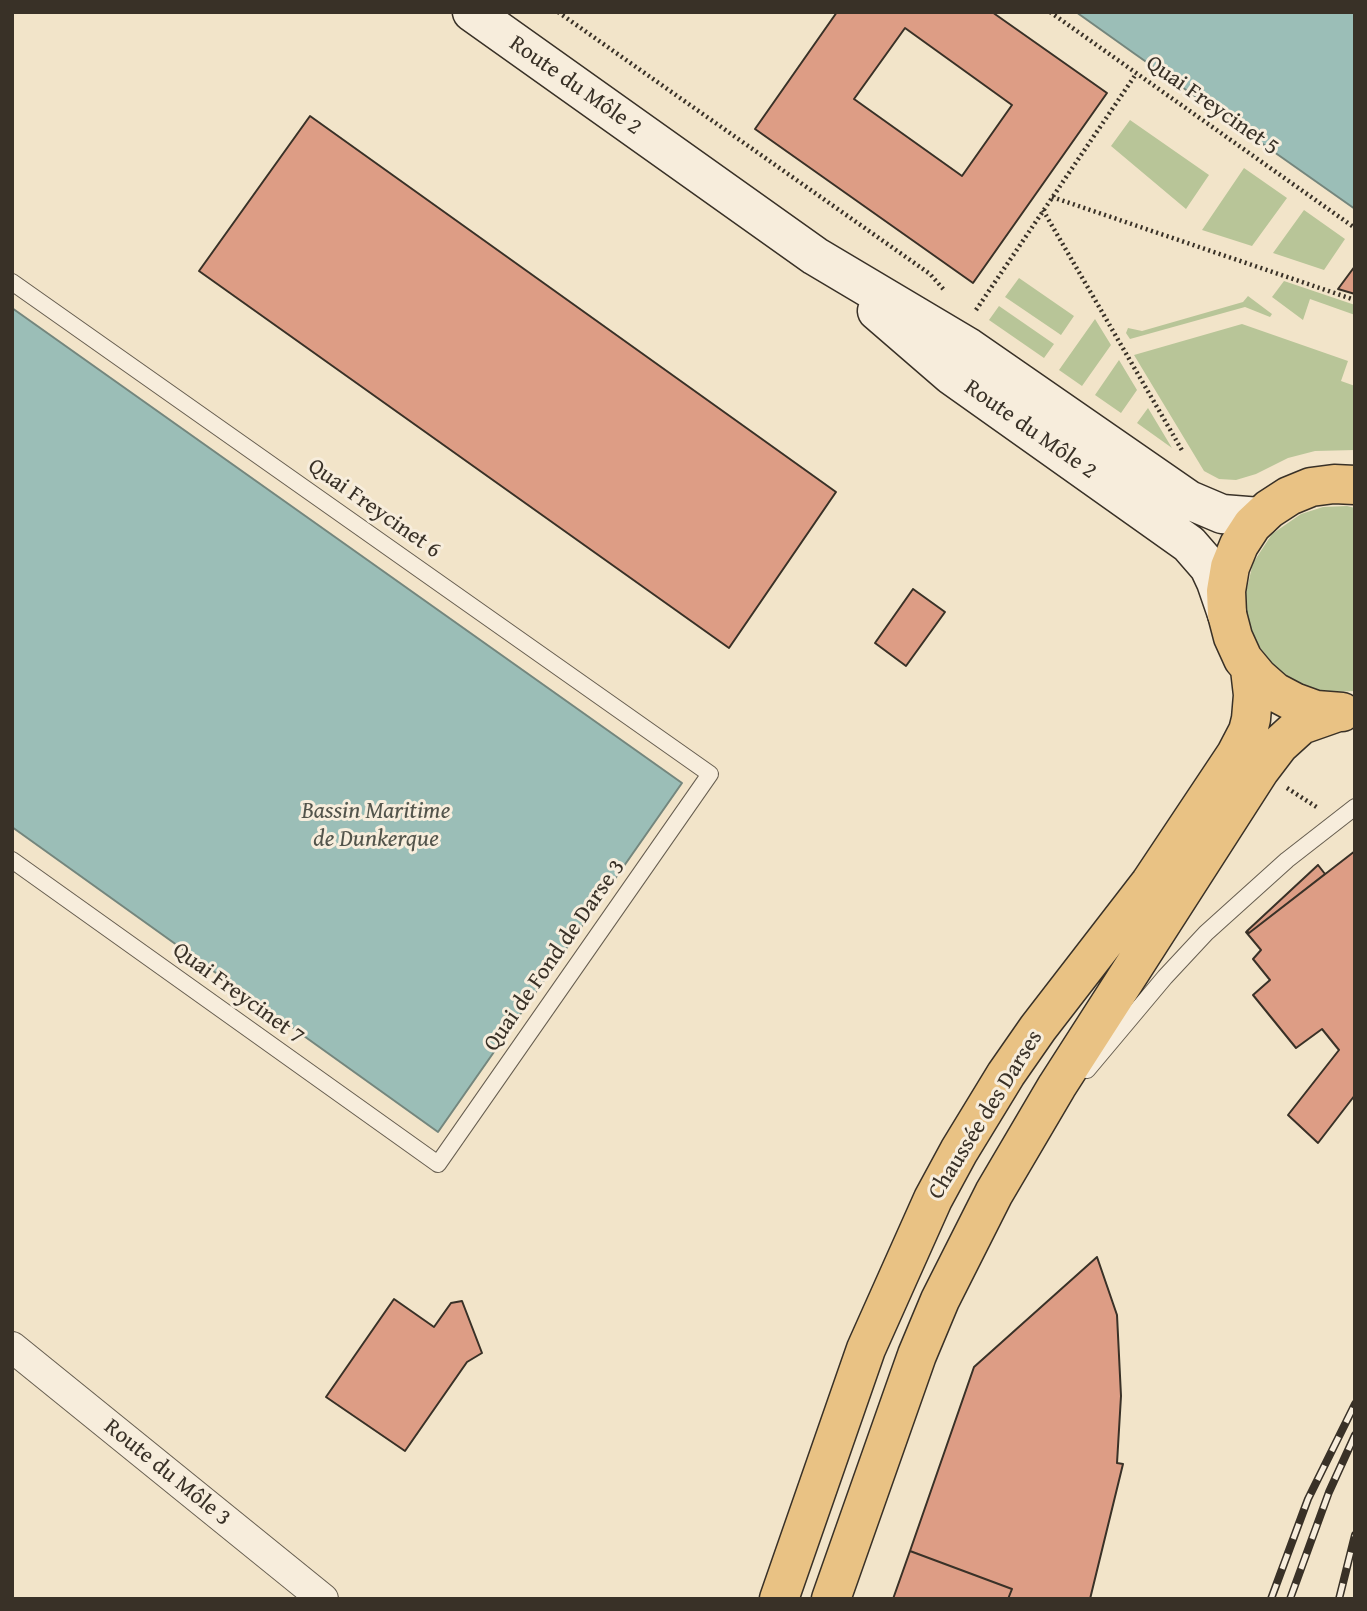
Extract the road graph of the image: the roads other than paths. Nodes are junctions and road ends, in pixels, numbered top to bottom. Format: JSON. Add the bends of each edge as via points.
{"nodes":[{"id":1,"x":472,"y":12,"type":"edge"},
{"id":2,"x":815,"y":256,"type":"junction"},
{"id":3,"x":12,"y":282,"type":"edge"},
{"id":4,"x":1355,"y":485,"type":"edge"},
{"id":5,"x":1260,"y":517,"type":"junction"},
{"id":6,"x":1227,"y":614,"type":"junction"},
{"id":7,"x":1250,"y":668,"type":"junction"},
{"id":8,"x":1346,"y":711,"type":"edge"},
{"id":9,"x":710,"y":774,"type":"joint"},
{"id":10,"x":1355,"y":807,"type":"edge"},
{"id":11,"x":12,"y":860,"type":"edge"},
{"id":12,"x":1014,"y":1158,"type":"junction"},
{"id":13,"x":438,"y":1164,"type":"joint"},
{"id":14,"x":12,"y":1347,"type":"edge"},
{"id":15,"x":323,"y":1599,"type":"edge"},
{"id":16,"x":779,"y":1599,"type":"edge"},
{"id":17,"x":831,"y":1599,"type":"edge"}],
"edges":[{"from":1,"to":2,"type":"main road","name":"Route du Môle 2"},
{"from":2,"to":5,"type":"main road","name":"Route du Môle 2","via":[[968,347],[1189,500],[1222,514]]},
{"from":2,"to":6,"type":"main road","name":"Route du Môle 2","via":[[933,362],[1189,544],[1209,568]]},
{"from":3,"to":9,"type":"lane","name":"Quai Freycinet 6"},
{"from":4,"to":5,"type":"main road","via":[[1322,485],[1300,491]]},
{"from":5,"to":6,"type":"main road","via":[[1234,556],[1227,579]]},
{"from":6,"to":7,"type":"main road"},
{"from":7,"to":8,"type":"main road","via":[[1284,698],[1316,709]]},
{"from":7,"to":16,"type":"main road","name":"Chaussée des Darses","via":[[1251,719],[1236,754],[1150,883],[1006,1074],[933,1199],[866,1349]]},
{"from":8,"to":12,"type":"main road","name":"Chaussée des Darses","via":[[1301,725],[1260,770]]},
{"from":9,"to":13,"type":"lane","name":"Quai de Fond de Darse 3"},
{"from":10,"to":12,"type":"lane","name":"Chaussée des Darses","via":[[1206,933]]},
{"from":11,"to":13,"type":"lane","name":"Quai Freycinet 7"},
{"from":12,"to":17,"type":"main road","name":"Chaussée des Darses","via":[[928,1327]]},
{"from":14,"to":15,"type":"street","name":"Route du Môle 3"}]}
